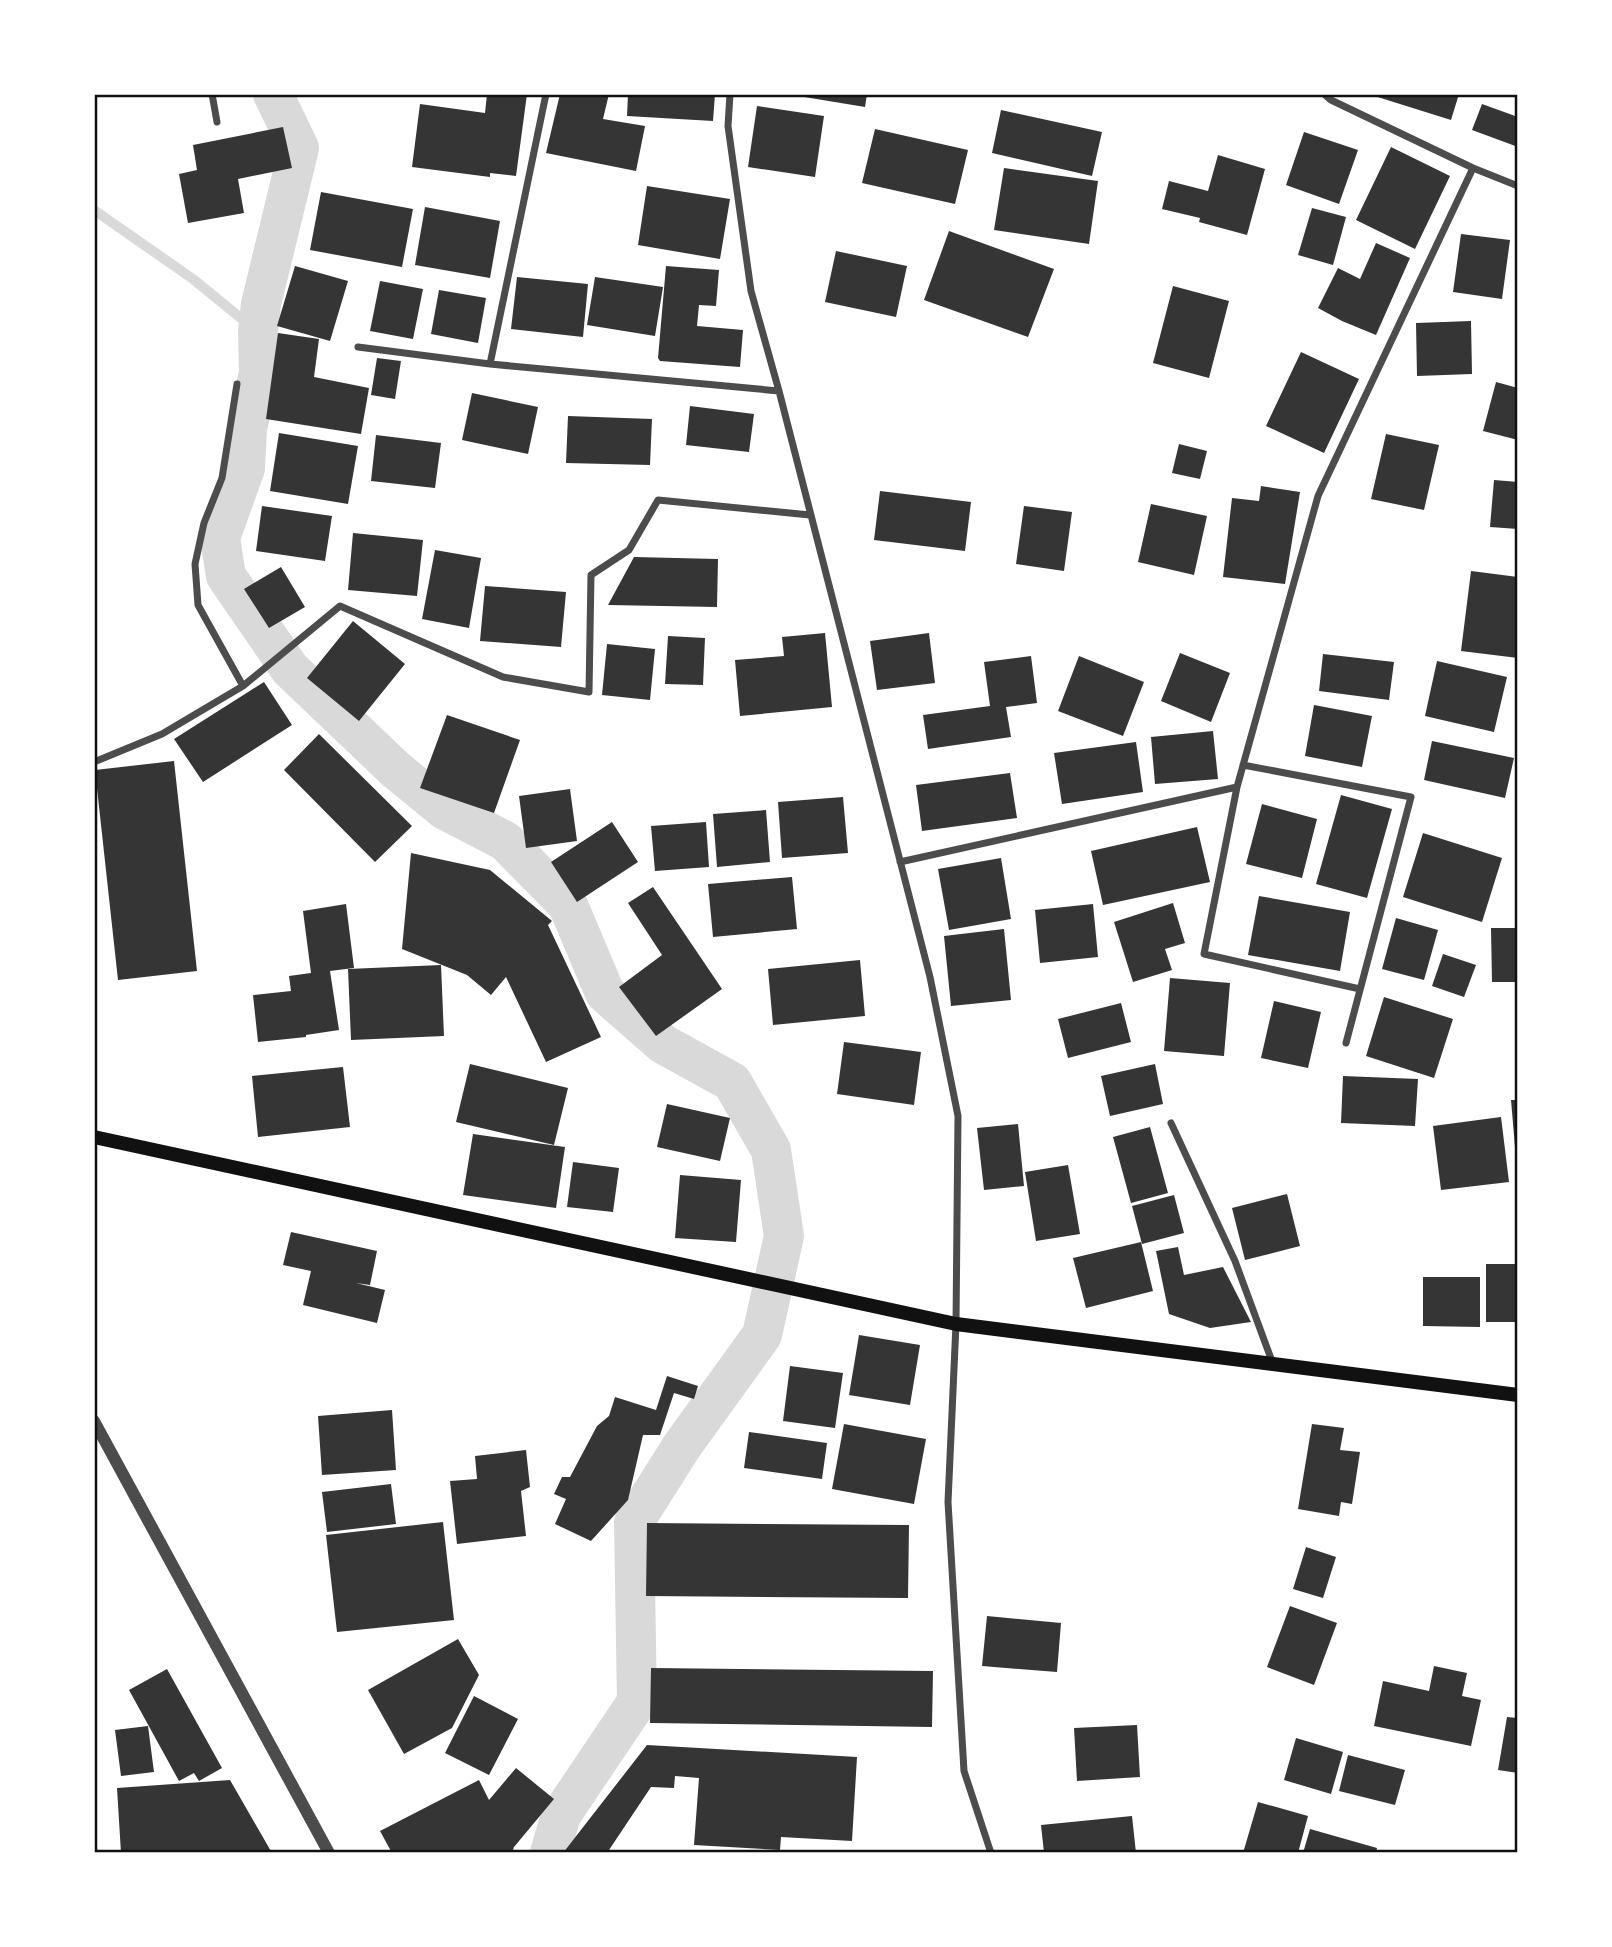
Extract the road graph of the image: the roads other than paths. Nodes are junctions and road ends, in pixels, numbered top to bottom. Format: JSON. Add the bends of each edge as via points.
{"nodes":[{"id":1,"x":212,"y":94,"type":"edge"},
{"id":2,"x":546,"y":94,"type":"edge"},
{"id":3,"x":730,"y":94,"type":"edge"},
{"id":4,"x":1324,"y":94,"type":"edge"},
{"id":5,"x":1332,"y":97,"type":"edge"},
{"id":6,"x":216,"y":122,"type":"dead end"},
{"id":7,"x":1473,"y":168,"type":"junction"},
{"id":8,"x":1517,"y":186,"type":"edge"},
{"id":9,"x":358,"y":347,"type":"dead end"},
{"id":10,"x":490,"y":364,"type":"junction"},
{"id":11,"x":237,"y":384,"type":"dead end"},
{"id":12,"x":779,"y":391,"type":"junction"},
{"id":13,"x":810,"y":515,"type":"junction"},
{"id":14,"x":243,"y":686,"type":"junction"},
{"id":15,"x":94,"y":762,"type":"edge"},
{"id":16,"x":1243,"y":765,"type":"junction"},
{"id":17,"x":1237,"y":787,"type":"junction"},
{"id":18,"x":900,"y":862,"type":"junction"},
{"id":19,"x":1360,"y":989,"type":"junction"},
{"id":20,"x":1346,"y":1043,"type":"dead end"},
{"id":21,"x":1171,"y":1123,"type":"dead end"},
{"id":22,"x":94,"y":1138,"type":"edge"},
{"id":23,"x":956,"y":1324,"type":"junction"},
{"id":24,"x":1273,"y":1364,"type":"junction"},
{"id":25,"x":1517,"y":1395,"type":"edge"},
{"id":26,"x":94,"y":1421,"type":"edge"},
{"id":27,"x":329,"y":1853,"type":"edge"},
{"id":28,"x":991,"y":1853,"type":"edge"}],
"edges":[{"from":1,"to":6,"type":"street"},
{"from":2,"to":10,"type":"street"},
{"from":3,"to":12,"type":"street","via":[[728,126],[751,291]]},
{"from":4,"to":5,"type":"street"},
{"from":5,"to":7,"type":"street"},
{"from":7,"to":8,"type":"street"},
{"from":7,"to":16,"type":"street","via":[[1318,496]]},
{"from":9,"to":10,"type":"street"},
{"from":10,"to":12,"type":"street"},
{"from":11,"to":14,"type":"street","via":[[222,478],[204,523],[195,564],[198,605]]},
{"from":12,"to":13,"type":"street"},
{"from":13,"to":14,"type":"street","via":[[658,500],[629,550],[591,575],[589,692],[503,677],[340,606]]},
{"from":13,"to":18,"type":"street"},
{"from":14,"to":15,"type":"street","via":[[162,734]]},
{"from":16,"to":17,"type":"street"},
{"from":16,"to":19,"type":"street","via":[[1411,797]]},
{"from":17,"to":18,"type":"street"},
{"from":17,"to":19,"type":"street","via":[[1204,954]]},
{"from":18,"to":23,"type":"street","via":[[930,977],[958,1116]]},
{"from":19,"to":20,"type":"street"},
{"from":21,"to":24,"type":"street","via":[[1235,1261]]},
{"from":22,"to":23,"type":"main road"},
{"from":23,"to":24,"type":"main road"},
{"from":23,"to":28,"type":"street","via":[[948,1502],[964,1770]]},
{"from":24,"to":25,"type":"main road"},
{"from":26,"to":27,"type":"street"}]}
